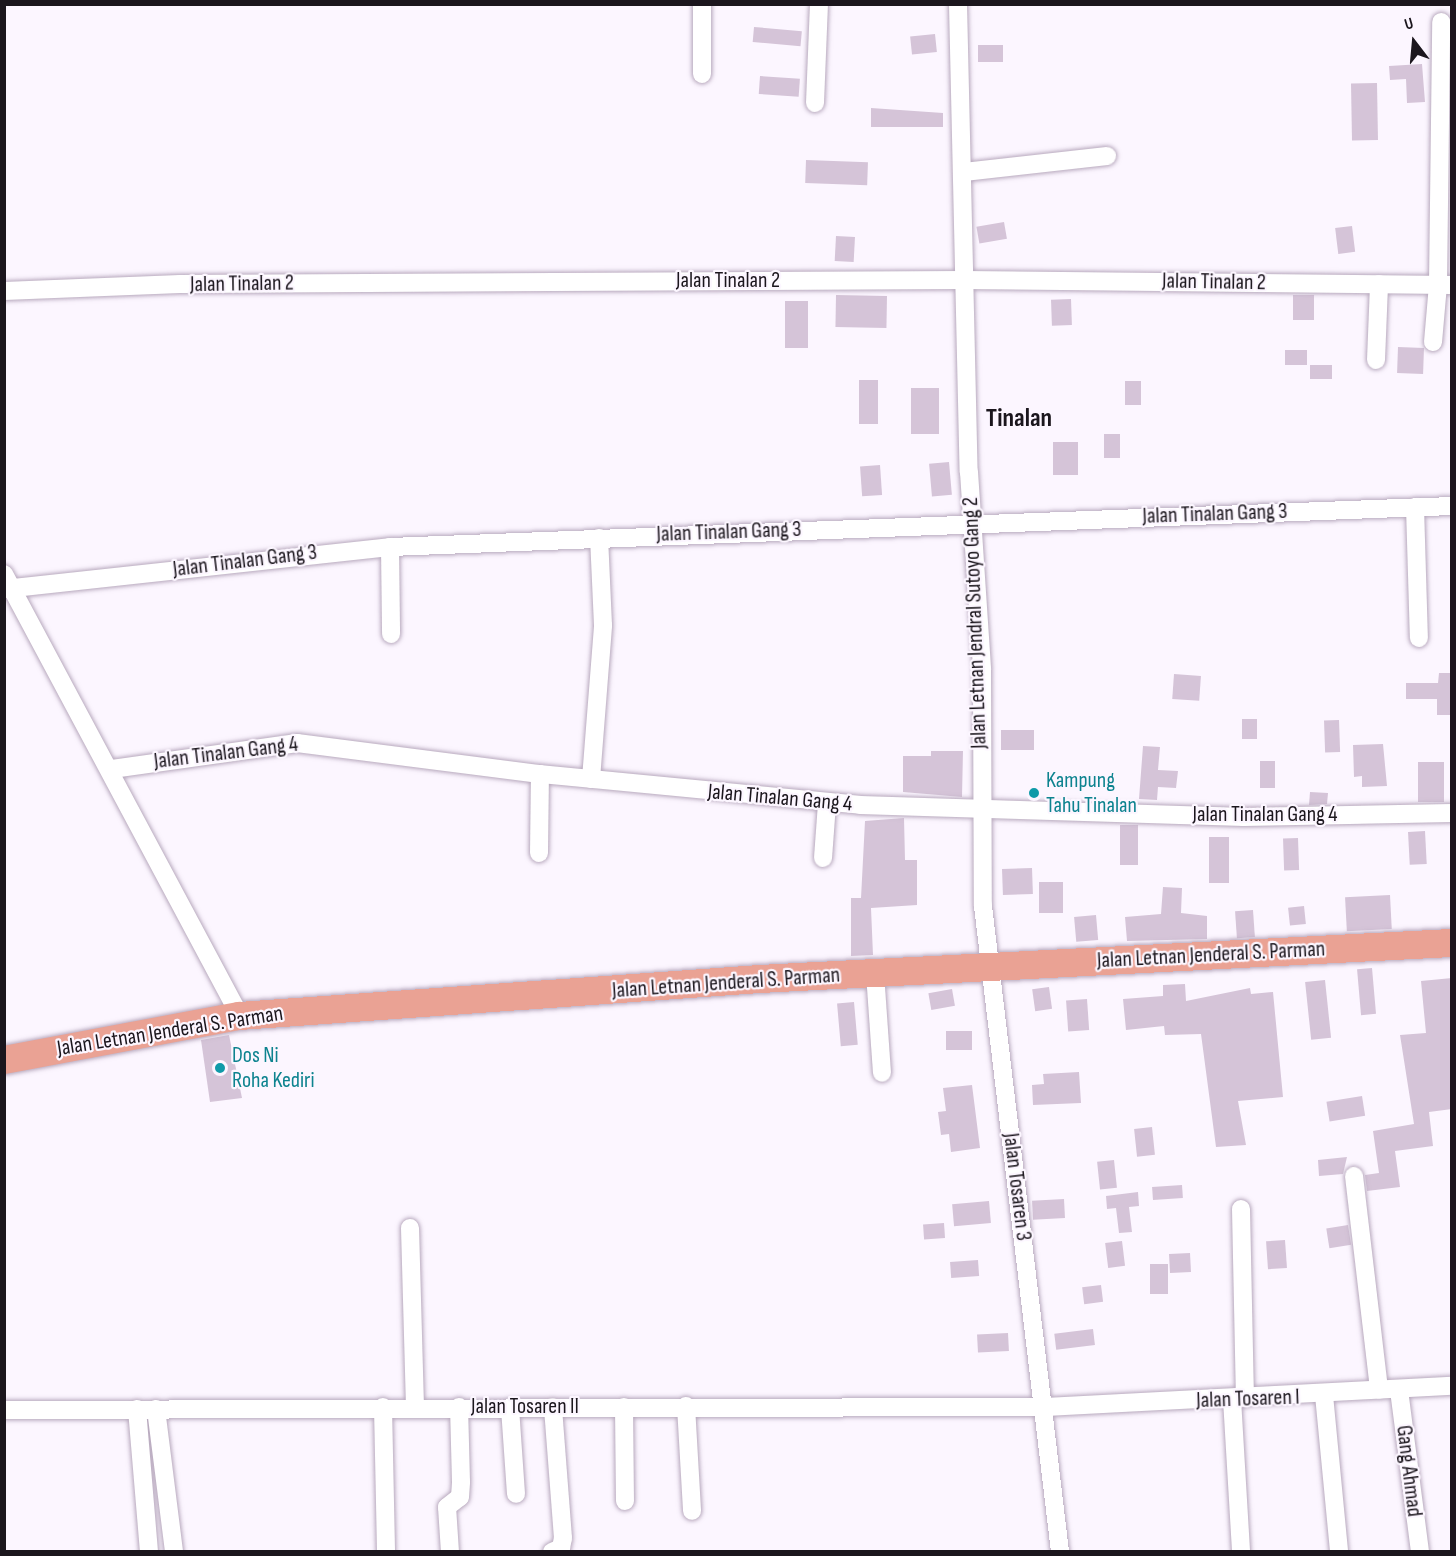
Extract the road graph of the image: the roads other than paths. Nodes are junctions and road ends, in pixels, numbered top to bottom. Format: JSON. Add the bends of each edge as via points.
{"nodes":[{"id":1,"x":702,"y":4,"type":"edge"},
{"id":2,"x":819,"y":4,"type":"edge"},
{"id":3,"x":958,"y":4,"type":"edge"},
{"id":4,"x":1441,"y":22,"type":"dead end"},
{"id":5,"x":702,"y":74,"type":"dead end"},
{"id":6,"x":815,"y":102,"type":"dead end"},
{"id":7,"x":1107,"y":156,"type":"dead end"},
{"id":8,"x":964,"y":172,"type":"junction"},
{"id":9,"x":964,"y":280,"type":"junction"},
{"id":10,"x":1379,"y":284,"type":"junction"},
{"id":11,"x":1445,"y":285,"type":"edge"},
{"id":12,"x":4,"y":291,"type":"edge"},
{"id":13,"x":1433,"y":342,"type":"dead end"},
{"id":14,"x":1376,"y":360,"type":"dead end"},
{"id":15,"x":1452,"y":506,"type":"edge"},
{"id":16,"x":1415,"y":507,"type":"junction"},
{"id":17,"x":973,"y":525,"type":"junction"},
{"id":18,"x":599,"y":538,"type":"junction"},
{"id":19,"x":390,"y":547,"type":"junction"},
{"id":20,"x":6,"y":583,"type":"edge"},
{"id":21,"x":392,"y":634,"type":"dead end"},
{"id":22,"x":1419,"y":638,"type":"dead end"},
{"id":23,"x":112,"y":769,"type":"junction"},
{"id":24,"x":540,"y":774,"type":"junction"},
{"id":25,"x":591,"y":779,"type":"junction"},
{"id":26,"x":828,"y":803,"type":"junction"},
{"id":27,"x":980,"y":811,"type":"junction"},
{"id":28,"x":1452,"y":813,"type":"edge"},
{"id":29,"x":539,"y":853,"type":"dead end"},
{"id":30,"x":824,"y":858,"type":"dead end"},
{"id":31,"x":1452,"y":944,"type":"edge"},
{"id":32,"x":988,"y":966,"type":"junction"},
{"id":33,"x":875,"y":973,"type":"junction"},
{"id":34,"x":240,"y":1016,"type":"junction"},
{"id":35,"x":4,"y":1060,"type":"edge"},
{"id":36,"x":882,"y":1073,"type":"dead end"},
{"id":37,"x":1354,"y":1176,"type":"dead end"},
{"id":38,"x":1241,"y":1209,"type":"dead end"},
{"id":39,"x":410,"y":1228,"type":"dead end"},
{"id":40,"x":1452,"y":1386,"type":"edge"},
{"id":41,"x":1379,"y":1390,"type":"junction"},
{"id":42,"x":1399,"y":1390,"type":"junction"},
{"id":43,"x":1324,"y":1395,"type":"junction"},
{"id":44,"x":1238,"y":1399,"type":"junction"},
{"id":45,"x":415,"y":1406,"type":"junction"},
{"id":46,"x":686,"y":1406,"type":"junction"},
{"id":47,"x":383,"y":1407,"type":"junction"},
{"id":48,"x":459,"y":1407,"type":"junction"},
{"id":49,"x":553,"y":1407,"type":"junction"},
{"id":50,"x":624,"y":1407,"type":"junction"},
{"id":51,"x":1045,"y":1407,"type":"junction"},
{"id":52,"x":510,"y":1408,"type":"junction"},
{"id":53,"x":137,"y":1409,"type":"junction"},
{"id":54,"x":156,"y":1409,"type":"junction"},
{"id":55,"x":4,"y":1410,"type":"edge"},
{"id":56,"x":516,"y":1494,"type":"dead end"},
{"id":57,"x":625,"y":1501,"type":"dead end"},
{"id":58,"x":692,"y":1510,"type":"dead end"},
{"id":59,"x":149,"y":1551,"type":"edge"},
{"id":60,"x":174,"y":1551,"type":"edge"},
{"id":61,"x":386,"y":1551,"type":"edge"},
{"id":62,"x":450,"y":1551,"type":"edge"},
{"id":63,"x":552,"y":1551,"type":"edge"},
{"id":64,"x":1060,"y":1551,"type":"edge"},
{"id":65,"x":1241,"y":1551,"type":"edge"},
{"id":66,"x":1339,"y":1551,"type":"edge"},
{"id":67,"x":1420,"y":1551,"type":"edge"}],
"edges":[{"from":1,"to":5,"type":"street"},
{"from":2,"to":6,"type":"street"},
{"from":3,"to":8,"type":"street","name":"Jalan Letnan Jendral Sutoyo Gang 2"},
{"from":4,"to":11,"type":"street"},
{"from":7,"to":8,"type":"street"},
{"from":8,"to":9,"type":"street","name":"Jalan Letnan Jendral Sutoyo Gang 2"},
{"from":9,"to":10,"type":"street","name":"Jalan Tinalan 2"},
{"from":9,"to":12,"type":"street","name":"Jalan Tinalan 2","via":[[261,283]]},
{"from":9,"to":17,"type":"street","name":"Jalan Letnan Jendral Sutoyo Gang 2"},
{"from":10,"to":11,"type":"street","name":"Jalan Tinalan 2"},
{"from":10,"to":14,"type":"street"},
{"from":11,"to":13,"type":"street"},
{"from":15,"to":16,"type":"street","name":"Jalan Tinalan Gang 3"},
{"from":16,"to":17,"type":"street","name":"Jalan Tinalan Gang 3"},
{"from":16,"to":22,"type":"street"},
{"from":17,"to":18,"type":"street","name":"Jalan Tinalan Gang 3"},
{"from":17,"to":27,"type":"street","name":"Jalan Letnan Jendral Sutoyo Gang 2","via":[[982,670]]},
{"from":18,"to":19,"type":"street","name":"Jalan Tinalan Gang 3"},
{"from":18,"to":25,"type":"street","via":[[603,625]]},
{"from":19,"to":20,"type":"street","name":"Jalan Tinalan Gang 3"},
{"from":19,"to":21,"type":"street"},
{"from":20,"to":23,"type":"street"},
{"from":23,"to":24,"type":"street","name":"Jalan Tinalan Gang 4","via":[[297,743]]},
{"from":23,"to":34,"type":"street"},
{"from":24,"to":25,"type":"street","name":"Jalan Tinalan Gang 4"},
{"from":24,"to":29,"type":"street"},
{"from":25,"to":26,"type":"street","name":"Jalan Tinalan Gang 4"},
{"from":26,"to":27,"type":"street","name":"Jalan Tinalan Gang 4"},
{"from":26,"to":30,"type":"street"},
{"from":27,"to":28,"type":"street","name":"Jalan Tinalan Gang 4","via":[[1244,817]]},
{"from":27,"to":32,"type":"street","name":"Jalan Letnan Jendral Sutoyo Gang 2"},
{"from":31,"to":32,"type":"main road","name":"Jalan Letnan Jenderal S. Parman"},
{"from":32,"to":33,"type":"main road","name":"Jalan Letnan Jenderal S. Parman"},
{"from":32,"to":51,"type":"street","name":"Jalan Tosaren 3"},
{"from":33,"to":34,"type":"main road","name":"Jalan Letnan Jenderal S. Parman"},
{"from":33,"to":36,"type":"street"},
{"from":34,"to":35,"type":"main road","name":"Jalan Letnan Jenderal S. Parman"},
{"from":37,"to":41,"type":"street"},
{"from":38,"to":44,"type":"street"},
{"from":39,"to":45,"type":"street"},
{"from":40,"to":42,"type":"street","name":"Jalan Tosaren I"},
{"from":41,"to":42,"type":"street","name":"Jalan Tosaren I"},
{"from":41,"to":43,"type":"street","name":"Jalan Tosaren I"},
{"from":42,"to":67,"type":"street","name":"Gang Ahmad"},
{"from":43,"to":44,"type":"street","name":"Jalan Tosaren I"},
{"from":43,"to":66,"type":"street"},
{"from":44,"to":51,"type":"street","name":"Jalan Tosaren I"},
{"from":44,"to":65,"type":"street"},
{"from":45,"to":47,"type":"street","name":"Jalan Tosaren II"},
{"from":45,"to":48,"type":"street","name":"Jalan Tosaren II"},
{"from":46,"to":50,"type":"street","name":"Jalan Tosaren II"},
{"from":46,"to":51,"type":"street","name":"Jalan Tosaren II"},
{"from":46,"to":58,"type":"street"},
{"from":47,"to":54,"type":"street","name":"Jalan Tosaren II"},
{"from":47,"to":61,"type":"street"},
{"from":48,"to":52,"type":"street","name":"Jalan Tosaren II"},
{"from":48,"to":62,"type":"street","via":[[461,1482],[460,1497],[447,1508]]},
{"from":49,"to":50,"type":"street","name":"Jalan Tosaren II"},
{"from":49,"to":52,"type":"street","name":"Jalan Tosaren II"},
{"from":49,"to":63,"type":"street","via":[[563,1538],[561,1548]]},
{"from":50,"to":57,"type":"street"},
{"from":51,"to":64,"type":"street","name":"Jalan Tosaren 3"},
{"from":52,"to":56,"type":"street"},
{"from":53,"to":54,"type":"street","name":"Jalan Tosaren II"},
{"from":53,"to":55,"type":"street","name":"Jalan Tosaren II"},
{"from":53,"to":59,"type":"street"},
{"from":54,"to":60,"type":"street"}]}
